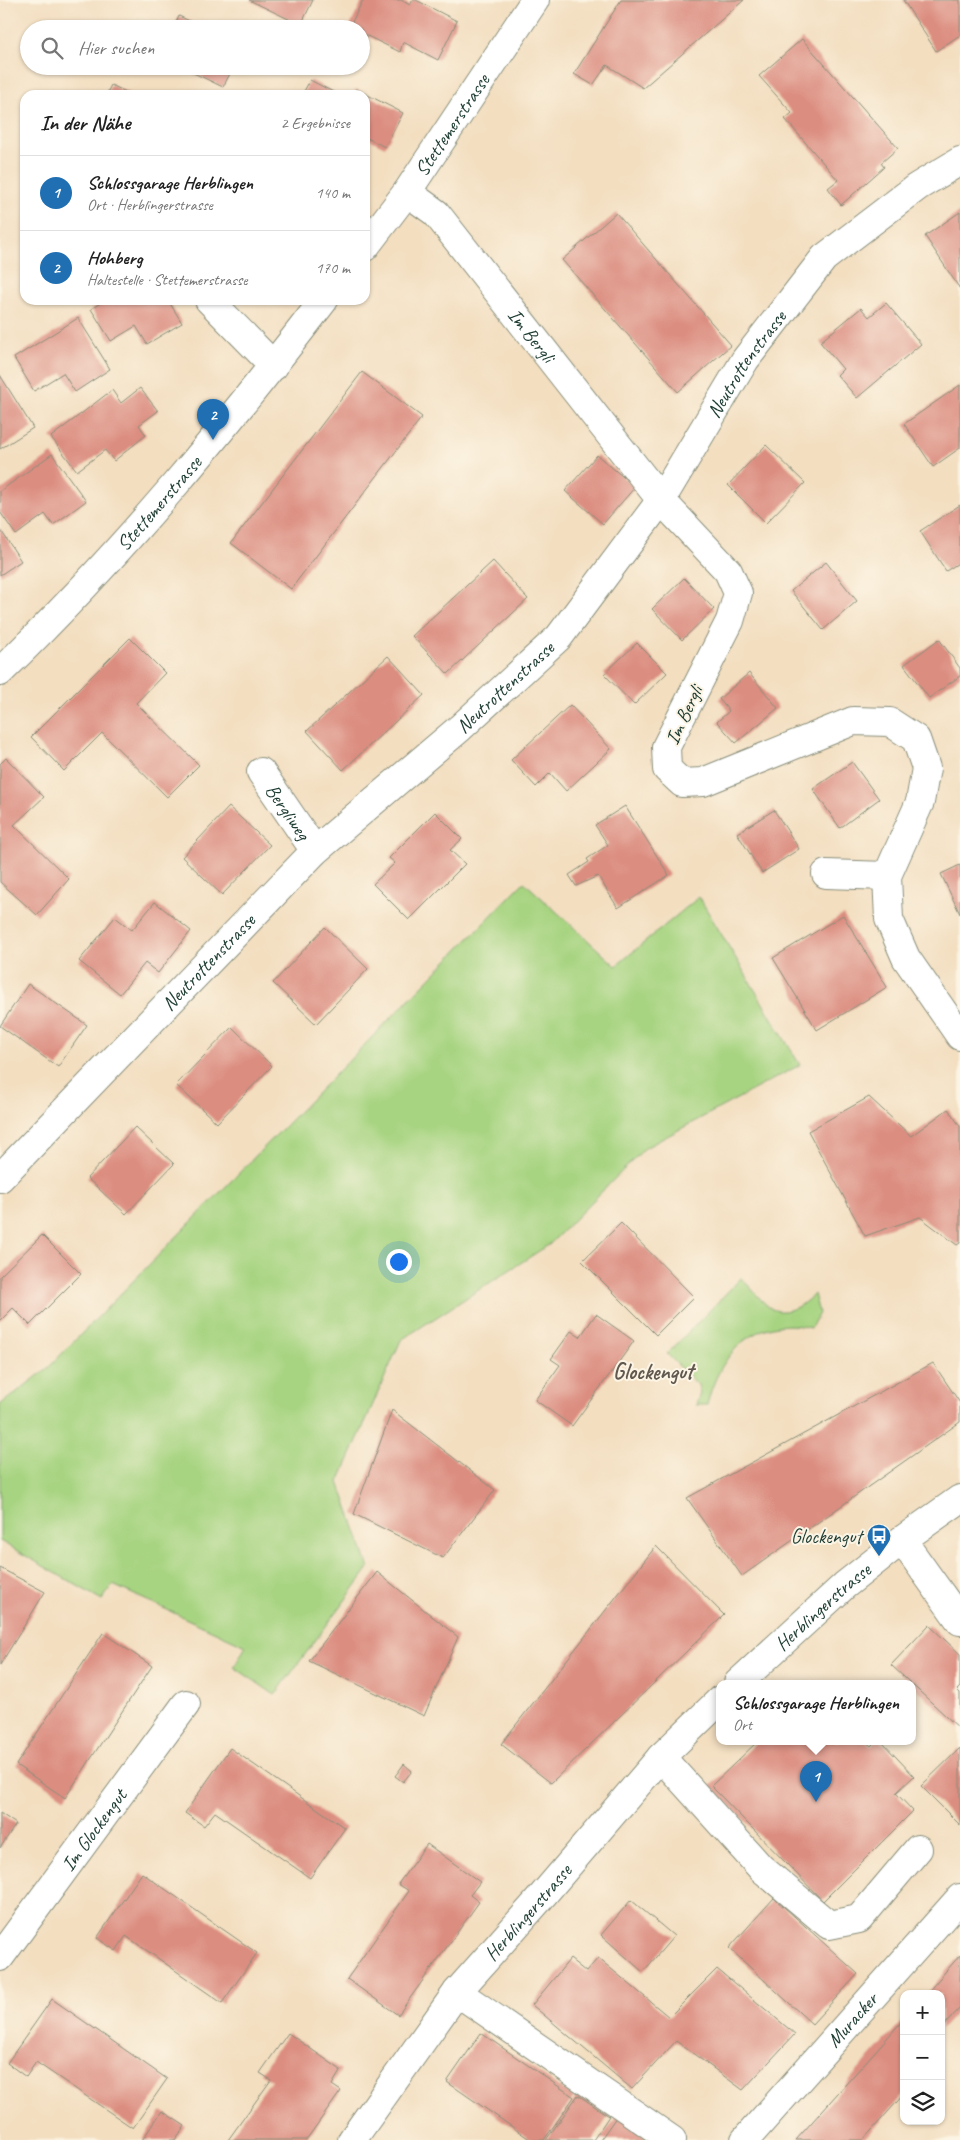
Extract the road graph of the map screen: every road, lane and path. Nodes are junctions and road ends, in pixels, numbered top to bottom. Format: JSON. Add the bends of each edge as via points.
{"nodes":[{"id":1,"x":535,"y":0,"type":"edge"},
{"id":2,"x":960,"y":161,"type":"edge"},
{"id":3,"x":407,"y":192,"type":"junction"},
{"id":4,"x":370,"y":240,"type":"edge"},
{"id":5,"x":214,"y":305,"type":"edge"},
{"id":6,"x":320,"y":305,"type":"edge"},
{"id":7,"x":274,"y":366,"type":"junction"},
{"id":8,"x":661,"y":500,"type":"junction"},
{"id":9,"x":0,"y":672,"type":"edge"},
{"id":10,"x":261,"y":772,"type":"dead end"},
{"id":11,"x":315,"y":851,"type":"junction"},
{"id":12,"x":826,"y":874,"type":"dead end"},
{"id":13,"x":888,"y":876,"type":"junction"},
{"id":14,"x":960,"y":1036,"type":"edge"},
{"id":15,"x":0,"y":1178,"type":"edge"},
{"id":16,"x":960,"y":1499,"type":"edge"},
{"id":17,"x":902,"y":1540,"type":"junction"},
{"id":18,"x":960,"y":1621,"type":"edge"},
{"id":19,"x":741,"y":1680,"type":"edge"},
{"id":20,"x":186,"y":1704,"type":"dead end"},
{"id":21,"x":716,"y":1704,"type":"edge"},
{"id":22,"x":661,"y":1757,"type":"junction"},
{"id":23,"x":918,"y":1849,"type":"dead end"},
{"id":24,"x":960,"y":1898,"type":"edge"},
{"id":25,"x":0,"y":1957,"type":"edge"},
{"id":26,"x":457,"y":1992,"type":"junction"},
{"id":27,"x":352,"y":2140,"type":"edge"},
{"id":28,"x":672,"y":2140,"type":"edge"},
{"id":29,"x":745,"y":2140,"type":"edge"}],
"edges":[{"from":1,"to":3,"type":"street","name":"Stettemerstrasse"},
{"from":2,"to":8,"type":"street","name":"Neutrottenstrasse","via":[[917,187],[824,258],[745,360]]},
{"from":3,"to":4,"type":"street","name":"Stettemerstrasse"},
{"from":3,"to":8,"type":"street","name":"Im Bergli","via":[[436,213]]},
{"from":5,"to":7,"type":"street"},
{"from":6,"to":7,"type":"street","name":"Stettemerstrasse"},
{"from":7,"to":9,"type":"street","name":"Stettemerstrasse","via":[[118,548]]},
{"from":8,"to":11,"type":"street","name":"Neutrottenstrasse","via":[[559,637],[460,728]]},
{"from":8,"to":13,"type":"street","name":"Im Bergli","via":[[728,571],[738,593],[730,621],[666,747],[667,769],[682,783],[703,782],[853,721],[890,722],[916,740],[926,768],[920,802]]},
{"from":10,"to":11,"type":"street","name":"Bergliweg"},
{"from":11,"to":15,"type":"street","name":"Neutrottenstrasse"},
{"from":12,"to":13,"type":"street"},
{"from":13,"to":14,"type":"street","name":"Im Bergli","via":[[889,919],[906,958]]},
{"from":16,"to":17,"type":"street","name":"Herblingerstrasse"},
{"from":17,"to":18,"type":"street"},
{"from":17,"to":19,"type":"street","name":"Herblingerstrasse","via":[[845,1585]]},
{"from":20,"to":25,"type":"street","name":"Im Glockengut"},
{"from":21,"to":22,"type":"street","name":"Herblingerstrasse"},
{"from":22,"to":23,"type":"street","via":[[760,1868],[829,1925],[859,1919]]},
{"from":22,"to":26,"type":"street","name":"Herblingerstrasse"},
{"from":24,"to":29,"type":"street","name":"Muracker"},
{"from":26,"to":27,"type":"street","name":"Herblingerstrasse"},
{"from":26,"to":28,"type":"street"}]}
